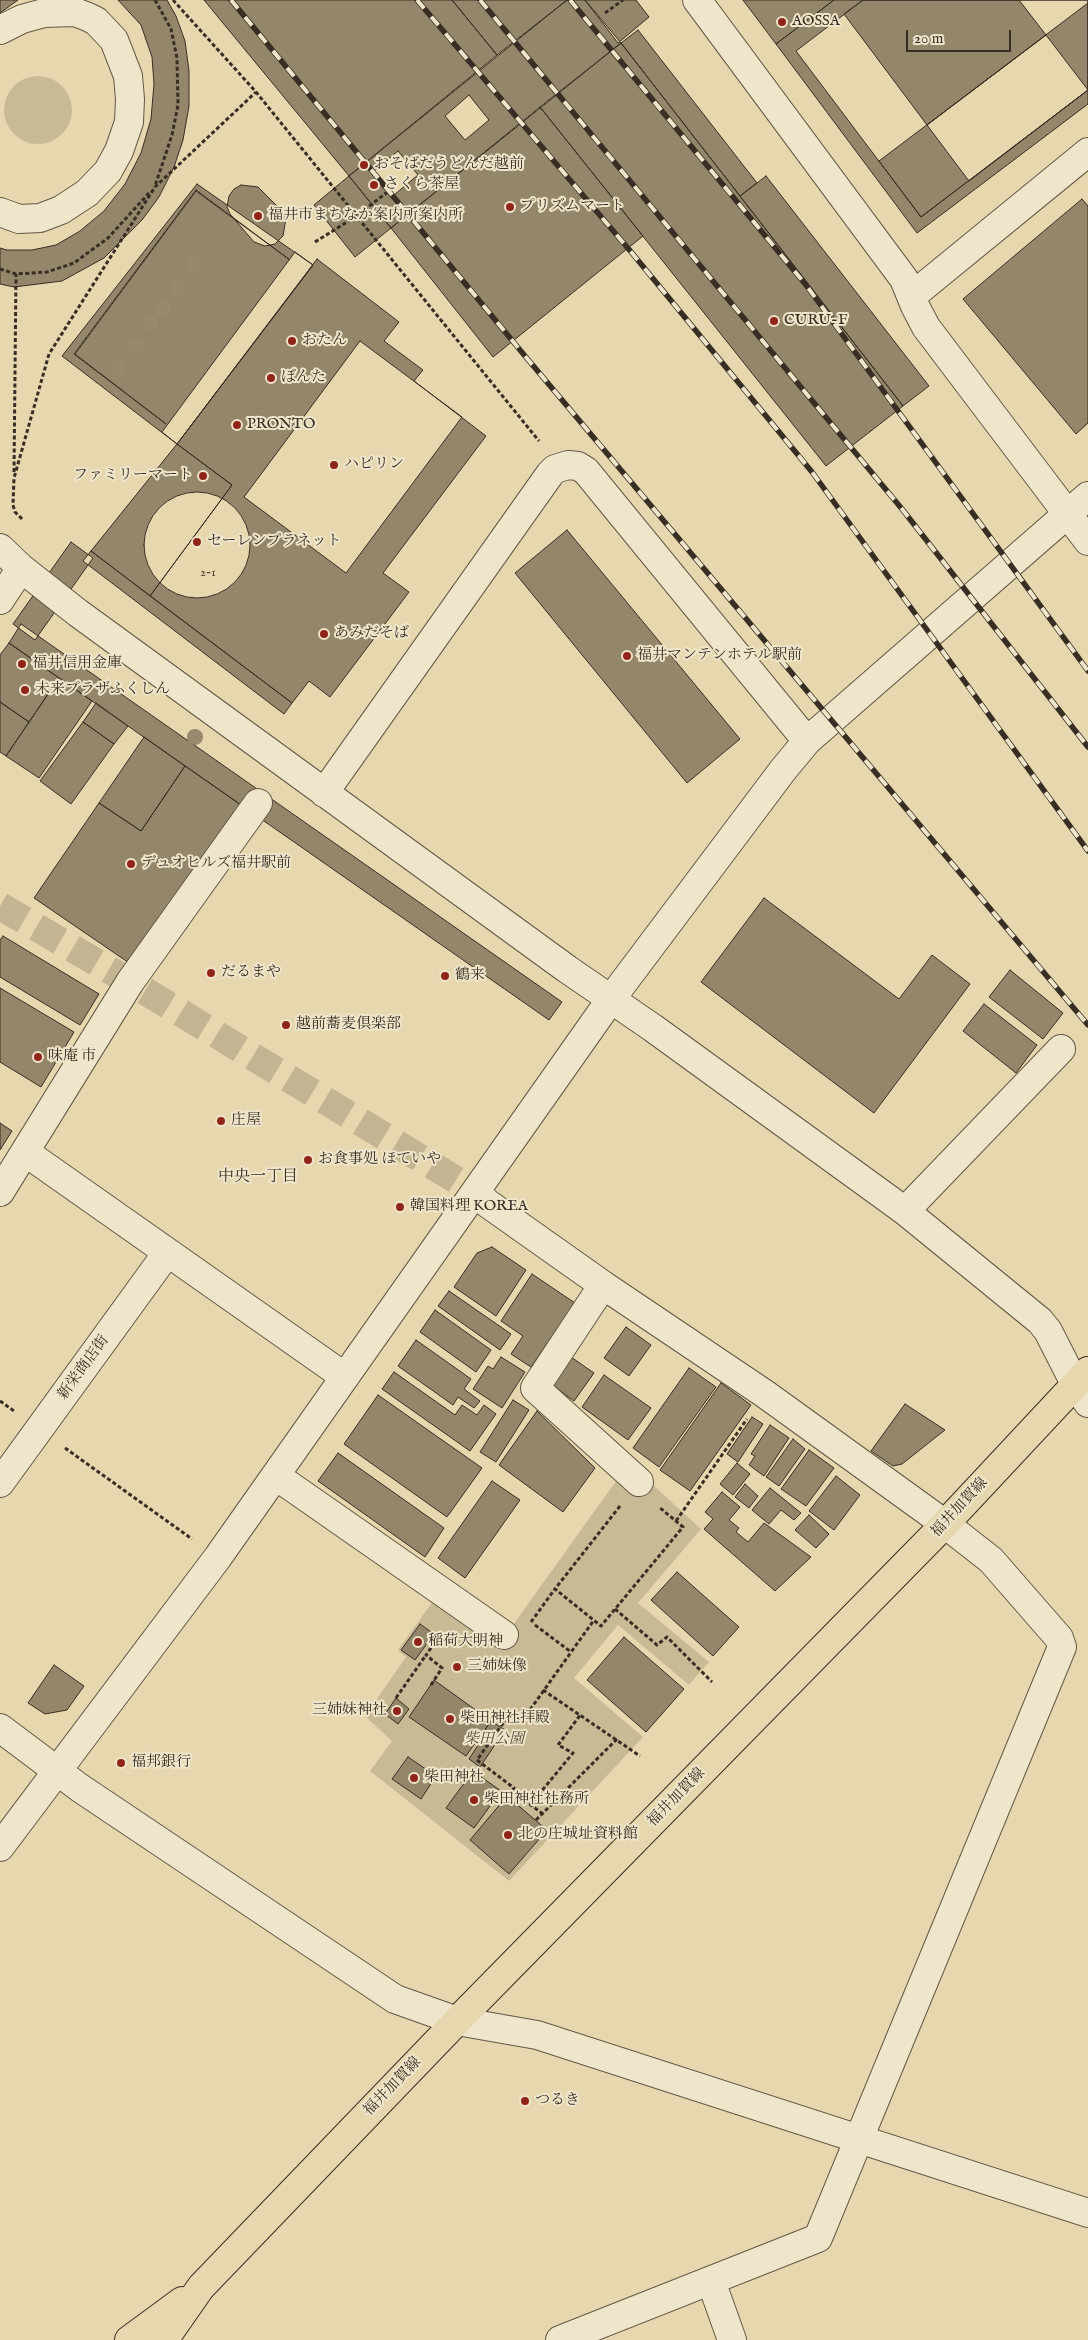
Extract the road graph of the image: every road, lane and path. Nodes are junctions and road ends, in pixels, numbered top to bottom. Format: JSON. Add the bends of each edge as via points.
{"nodes":[{"id":1,"x":172,"y":0,"type":"edge"},
{"id":2,"x":623,"y":0,"type":"edge"},
{"id":3,"x":696,"y":0,"type":"edge"},
{"id":4,"x":604,"y":13,"type":"dead end"},
{"id":5,"x":0,"y":30,"type":"edge"},
{"id":6,"x":256,"y":92,"type":"junction"},
{"id":7,"x":1088,"y":152,"type":"edge"},
{"id":8,"x":390,"y":190,"type":"dead end"},
{"id":9,"x":0,"y":212,"type":"edge"},
{"id":10,"x":356,"y":217,"type":"junction"},
{"id":11,"x":315,"y":242,"type":"dead end"},
{"id":12,"x":16,"y":274,"type":"dead end"},
{"id":13,"x":912,"y":296,"type":"junction"},
{"id":14,"x":546,"y":449,"type":"dead end"},
{"id":15,"x":14,"y":478,"type":"junction"},
{"id":16,"x":1088,"y":496,"type":"edge"},
{"id":17,"x":1068,"y":514,"type":"junction"},
{"id":18,"x":22,"y":519,"type":"dead end"},
{"id":19,"x":1088,"y":541,"type":"edge"},
{"id":20,"x":0,"y":548,"type":"edge"},
{"id":21,"x":20,"y":568,"type":"junction"},
{"id":22,"x":0,"y":600,"type":"edge"},
{"id":23,"x":807,"y":741,"type":"junction"},
{"id":24,"x":324,"y":793,"type":"junction"},
{"id":25,"x":258,"y":803,"type":"dead end"},
{"id":26,"x":611,"y":999,"type":"junction"},
{"id":27,"x":1061,"y":1049,"type":"dead end"},
{"id":28,"x":25,"y":1152,"type":"junction"},
{"id":29,"x":0,"y":1192,"type":"edge"},
{"id":30,"x":476,"y":1192,"type":"junction"},
{"id":31,"x":905,"y":1210,"type":"junction"},
{"id":32,"x":167,"y":1253,"type":"junction"},
{"id":33,"x":603,"y":1285,"type":"junction"},
{"id":34,"x":345,"y":1377,"type":"junction"},
{"id":35,"x":1084,"y":1386,"type":"edge"},
{"id":36,"x":765,"y":1394,"type":"junction"},
{"id":37,"x":0,"y":1401,"type":"edge"},
{"id":38,"x":39,"y":1429,"type":"junction"},
{"id":39,"x":276,"y":1476,"type":"junction"},
{"id":40,"x":0,"y":1483,"type":"edge"},
{"id":41,"x":637,"y":1485,"type":"junction"},
{"id":42,"x":676,"y":1521,"type":"junction"},
{"id":43,"x":945,"y":1524,"type":"junction"},
{"id":44,"x":218,"y":1557,"type":"junction"},
{"id":45,"x":555,"y":1590,"type":"junction"},
{"id":46,"x":451,"y":1598,"type":"junction"},
{"id":47,"x":615,"y":1609,"type":"junction"},
{"id":48,"x":594,"y":1620,"type":"junction"},
{"id":49,"x":531,"y":1622,"type":"junction"},
{"id":50,"x":515,"y":1632,"type":"joint"},
{"id":51,"x":571,"y":1652,"type":"junction"},
{"id":52,"x":426,"y":1655,"type":"junction"},
{"id":53,"x":712,"y":1682,"type":"dead end"},
{"id":54,"x":430,"y":1685,"type":"dead end"},
{"id":55,"x":543,"y":1690,"type":"junction"},
{"id":56,"x":396,"y":1698,"type":"dead end"},
{"id":57,"x":581,"y":1714,"type":"junction"},
{"id":58,"x":0,"y":1728,"type":"edge"},
{"id":59,"x":617,"y":1739,"type":"junction"},
{"id":60,"x":640,"y":1756,"type":"dead end"},
{"id":61,"x":58,"y":1770,"type":"junction"},
{"id":62,"x":530,"y":1805,"type":"junction"},
{"id":63,"x":542,"y":1814,"type":"junction"},
{"id":64,"x":536,"y":1820,"type":"dead end"},
{"id":65,"x":0,"y":1847,"type":"edge"},
{"id":66,"x":457,"y":2021,"type":"junction"},
{"id":67,"x":858,"y":2140,"type":"junction"},
{"id":68,"x":1088,"y":2213,"type":"edge"},
{"id":69,"x":711,"y":2281,"type":"junction"},
{"id":70,"x":201,"y":2287,"type":"junction"},
{"id":71,"x":129,"y":2340,"type":"edge"},
{"id":72,"x":164,"y":2340,"type":"edge"},
{"id":73,"x":560,"y":2340,"type":"edge"},
{"id":74,"x":732,"y":2340,"type":"edge"}],
"edges":[{"from":1,"to":6,"type":"path"},
{"from":2,"to":4,"type":"path"},
{"from":3,"to":13,"type":"street","via":[[904,279]]},
{"from":5,"to":9,"type":"street","via":[[44,12],[75,12],[96,21],[114,40],[128,76],[130,99],[128,122],[119,151],[93,188],[68,206],[40,218],[19,219]]},
{"from":6,"to":10,"type":"path"},
{"from":6,"to":15,"type":"path","via":[[155,187],[49,354]]},
{"from":7,"to":13,"type":"street"},
{"from":8,"to":10,"type":"path"},
{"from":10,"to":11,"type":"path"},
{"from":10,"to":14,"type":"path"},
{"from":12,"to":15,"type":"path"},
{"from":13,"to":17,"type":"street","via":[[926,327]]},
{"from":15,"to":18,"type":"path","via":[[13,505]]},
{"from":16,"to":17,"type":"street"},
{"from":17,"to":19,"type":"street"},
{"from":17,"to":23,"type":"street"},
{"from":20,"to":21,"type":"street"},
{"from":21,"to":22,"type":"street"},
{"from":21,"to":24,"type":"street"},
{"from":23,"to":24,"type":"street","via":[[586,471],[568,465],[550,474]]},
{"from":23,"to":26,"type":"street"},
{"from":24,"to":26,"type":"street"},
{"from":25,"to":28,"type":"street","via":[[130,982]]},
{"from":26,"to":30,"type":"street"},
{"from":26,"to":31,"type":"street"},
{"from":27,"to":31,"type":"street"},
{"from":28,"to":29,"type":"street"},
{"from":28,"to":32,"type":"street"},
{"from":30,"to":33,"type":"street"},
{"from":30,"to":34,"type":"street"},
{"from":31,"to":35,"type":"street","via":[[1040,1321]]},
{"from":32,"to":34,"type":"street"},
{"from":32,"to":38,"type":"street","name":"新栄商店街"},
{"from":33,"to":36,"type":"street"},
{"from":33,"to":41,"type":"street","via":[[535,1388]]},
{"from":34,"to":39,"type":"street"},
{"from":35,"to":43,"type":"main road","name":"福井加賀線"},
{"from":36,"to":42,"type":"path"},
{"from":36,"to":43,"type":"street"},
{"from":37,"to":38,"type":"path"},
{"from":38,"to":40,"type":"street","name":"新栄商店街"},
{"from":38,"to":44,"type":"path"},
{"from":39,"to":44,"type":"street"},
{"from":39,"to":46,"type":"street"},
{"from":41,"to":42,"type":"path"},
{"from":41,"to":45,"type":"path"},
{"from":42,"to":47,"type":"path","via":[[683,1527]]},
{"from":43,"to":66,"type":"main road","name":"福井加賀線"},
{"from":43,"to":67,"type":"street","via":[[991,1560],[1059,1638],[1062,1647]]},
{"from":44,"to":61,"type":"street"},
{"from":45,"to":48,"type":"path"},
{"from":45,"to":49,"type":"path"},
{"from":46,"to":50,"type":"street"},
{"from":46,"to":52,"type":"path","via":[[438,1616],[449,1623]]},
{"from":47,"to":48,"type":"path","via":[[601,1626]]},
{"from":47,"to":53,"type":"path","via":[[657,1645],[667,1637]]},
{"from":48,"to":51,"type":"path"},
{"from":49,"to":50,"type":"path"},
{"from":49,"to":51,"type":"path"},
{"from":51,"to":55,"type":"path"},
{"from":52,"to":54,"type":"path","via":[[442,1668]]},
{"from":52,"to":56,"type":"path"},
{"from":55,"to":57,"type":"path"},
{"from":55,"to":62,"type":"path","via":[[522,1721],[511,1712],[477,1760],[514,1788],[512,1791]]},
{"from":57,"to":59,"type":"path"},
{"from":57,"to":62,"type":"path","via":[[558,1745],[572,1753]]},
{"from":58,"to":61,"type":"street"},
{"from":59,"to":60,"type":"path"},
{"from":59,"to":63,"type":"path"},
{"from":61,"to":65,"type":"street"},
{"from":61,"to":66,"type":"street","via":[[80,1788],[395,1999]]},
{"from":62,"to":63,"type":"path"},
{"from":63,"to":64,"type":"path"},
{"from":66,"to":67,"type":"street","via":[[537,2036]]},
{"from":66,"to":70,"type":"main road","name":"福井加賀線"},
{"from":67,"to":68,"type":"street"},
{"from":67,"to":69,"type":"street","via":[[818,2238]]},
{"from":69,"to":73,"type":"street"},
{"from":69,"to":74,"type":"street"},
{"from":70,"to":71,"type":"main road","name":"福井加賀線"},
{"from":70,"to":72,"type":"main road","name":"福井加賀線"}]}
